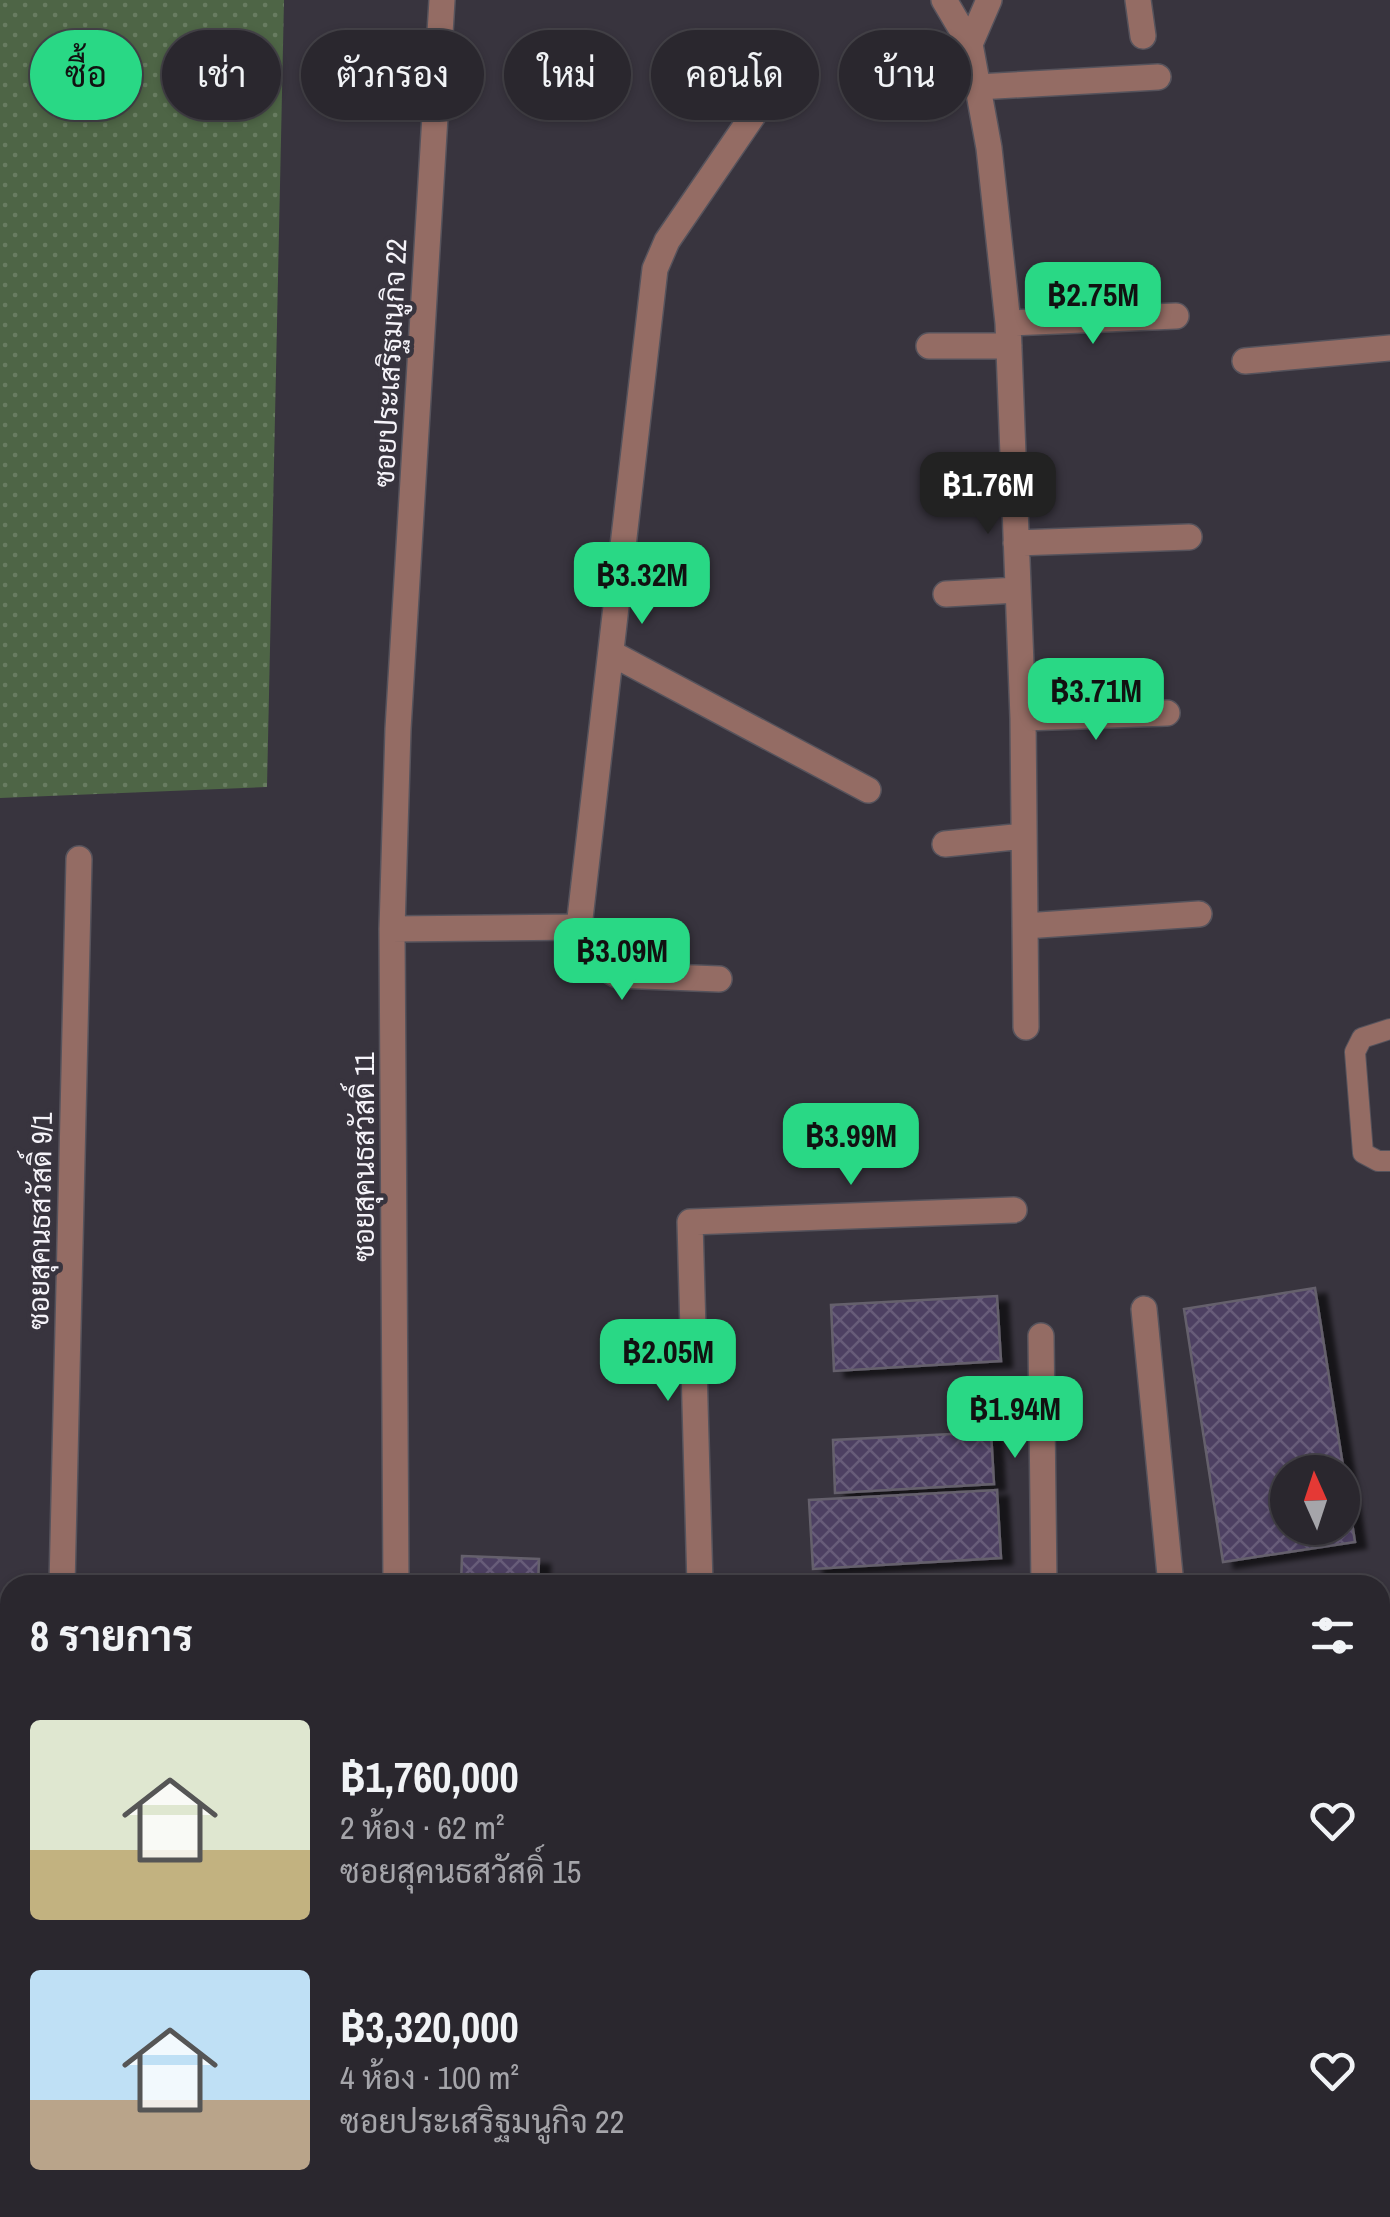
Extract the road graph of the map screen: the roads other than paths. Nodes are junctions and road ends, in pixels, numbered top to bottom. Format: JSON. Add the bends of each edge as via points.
{"nodes":[{"id":1,"x":442,"y":0,"type":"edge"},
{"id":2,"x":944,"y":0,"type":"edge"},
{"id":3,"x":988,"y":0,"type":"edge"},
{"id":4,"x":1138,"y":0,"type":"edge"},
{"id":5,"x":962,"y":30,"type":"edge"},
{"id":6,"x":1143,"y":36,"type":"dead end"},
{"id":7,"x":971,"y":42,"type":"edge"},
{"id":8,"x":971,"y":49,"type":"edge"},
{"id":9,"x":1158,"y":77,"type":"dead end"},
{"id":10,"x":978,"y":87,"type":"junction"},
{"id":11,"x":750,"y":120,"type":"edge"},
{"id":12,"x":1176,"y":316,"type":"dead end"},
{"id":13,"x":1008,"y":334,"type":"junction"},
{"id":14,"x":929,"y":346,"type":"dead end"},
{"id":15,"x":1390,"y":348,"type":"edge"},
{"id":16,"x":1245,"y":361,"type":"dead end"},
{"id":17,"x":1189,"y":537,"type":"dead end"},
{"id":18,"x":1016,"y":543,"type":"junction"},
{"id":19,"x":1018,"y":590,"type":"junction"},
{"id":20,"x":946,"y":594,"type":"dead end"},
{"id":21,"x":611,"y":653,"type":"junction"},
{"id":22,"x":1166,"y":712,"type":"dead end"},
{"id":23,"x":1023,"y":718,"type":"junction"},
{"id":24,"x":398,"y":729,"type":"joint"},
{"id":25,"x":868,"y":790,"type":"dead end"},
{"id":26,"x":1024,"y":836,"type":"junction"},
{"id":27,"x":946,"y":844,"type":"dead end"},
{"id":28,"x":79,"y":859,"type":"dead end"},
{"id":29,"x":1199,"y":914,"type":"dead end"},
{"id":30,"x":1025,"y":926,"type":"junction"},
{"id":31,"x":579,"y":927,"type":"junction"},
{"id":32,"x":392,"y":928,"type":"junction"},
{"id":33,"x":719,"y":979,"type":"dead end"},
{"id":34,"x":1026,"y":1027,"type":"dead end"},
{"id":35,"x":1390,"y":1029,"type":"edge"},
{"id":36,"x":1390,"y":1160,"type":"edge"},
{"id":37,"x":1014,"y":1210,"type":"dead end"},
{"id":38,"x":1144,"y":1309,"type":"dead end"},
{"id":39,"x":1041,"y":1336,"type":"dead end"},
{"id":40,"x":62,"y":1575,"type":"edge"},
{"id":41,"x":396,"y":1575,"type":"edge"},
{"id":42,"x":700,"y":1575,"type":"edge"},
{"id":43,"x":1044,"y":1575,"type":"edge"},
{"id":44,"x":1170,"y":1575,"type":"edge"}],
"edges":[{"from":1,"to":24,"type":"street","name":"ซอยประเสริฐมนูกิจ 22"},
{"from":2,"to":5,"type":"street"},
{"from":3,"to":7,"type":"street"},
{"from":4,"to":6,"type":"street"},
{"from":8,"to":10,"type":"street"},
{"from":9,"to":10,"type":"street"},
{"from":10,"to":13,"type":"street"},
{"from":11,"to":21,"type":"street","via":[[655,269]]},
{"from":12,"to":13,"type":"street"},
{"from":13,"to":14,"type":"street"},
{"from":13,"to":18,"type":"street"},
{"from":15,"to":16,"type":"street"},
{"from":17,"to":18,"type":"street"},
{"from":18,"to":19,"type":"street"},
{"from":19,"to":20,"type":"street"},
{"from":19,"to":23,"type":"street"},
{"from":21,"to":25,"type":"street"},
{"from":21,"to":31,"type":"street"},
{"from":22,"to":23,"type":"street"},
{"from":23,"to":26,"type":"street"},
{"from":24,"to":32,"type":"street","name":"ซอยสุคนธสวัสดิ์ 11"},
{"from":26,"to":27,"type":"street"},
{"from":26,"to":30,"type":"street"},
{"from":28,"to":40,"type":"street","name":"ซอยสุคนธสวัสดิ์ 9/1"},
{"from":29,"to":30,"type":"street"},
{"from":30,"to":34,"type":"street"},
{"from":31,"to":32,"type":"street"},
{"from":31,"to":33,"type":"street","via":[[600,965],[618,975]]},
{"from":32,"to":41,"type":"street","name":"ซอยสุคนธสวัสดิ์ 11"},
{"from":35,"to":36,"type":"lane","via":[[1362,1038],[1355,1052],[1363,1153]]},
{"from":37,"to":42,"type":"street","via":[[690,1222]]},
{"from":38,"to":44,"type":"street"},
{"from":39,"to":43,"type":"street"}]}
